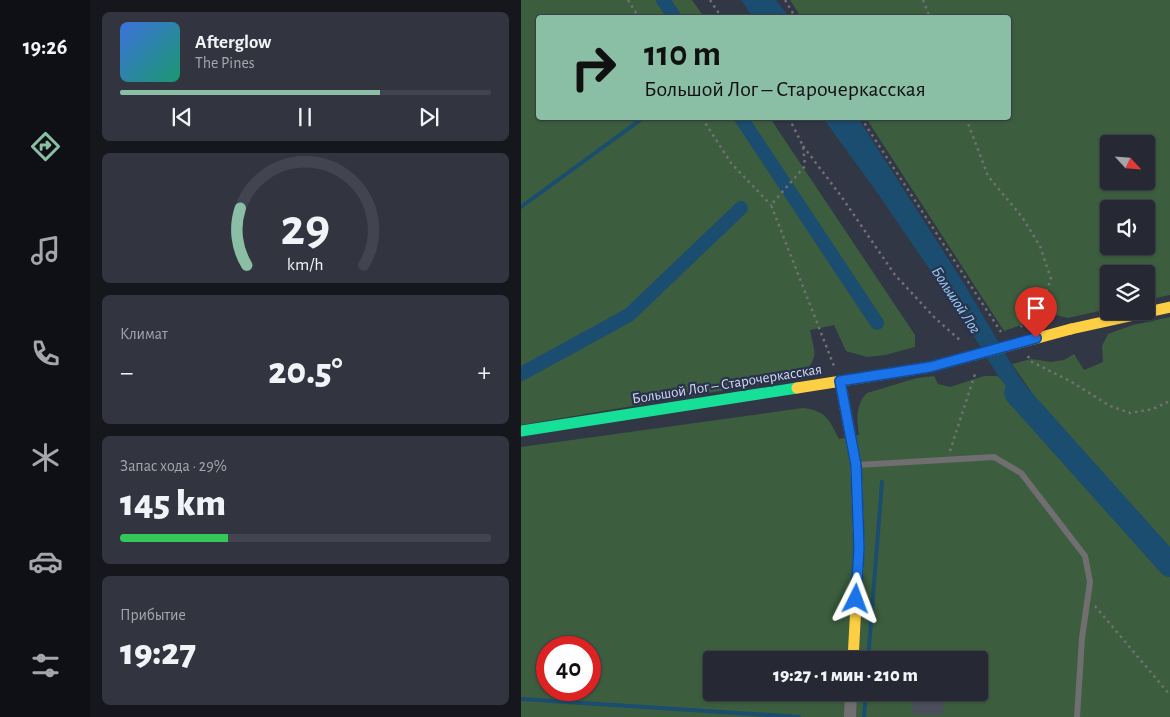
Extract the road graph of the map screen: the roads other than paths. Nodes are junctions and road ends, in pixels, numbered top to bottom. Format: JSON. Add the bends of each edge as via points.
{"nodes":[{"id":1,"x":1170,"y":307,"type":"edge"},
{"id":2,"x":840,"y":381,"type":"junction"},
{"id":3,"x":521,"y":431,"type":"edge"},
{"id":4,"x":856,"y":465,"type":"junction"},
{"id":5,"x":853,"y":651,"type":"edge"},
{"id":6,"x":850,"y":701,"type":"edge"},
{"id":7,"x":849,"y":717,"type":"edge"},
{"id":8,"x":1077,"y":717,"type":"edge"}],
"edges":[{"from":1,"to":2,"type":"street","name":"Большой Лог – Старочеркасская","bridge":true,"via":[[1071,329],[930,367]]},
{"from":2,"to":3,"type":"street","name":"Большой Лог – Старочеркасская"},
{"from":2,"to":4,"type":"street"},
{"from":4,"to":5,"type":"street","via":[[859,548]]},
{"from":4,"to":8,"type":"lane","via":[[994,457],[1021,473],[1085,556],[1090,582]]},
{"from":6,"to":7,"type":"street"}]}
